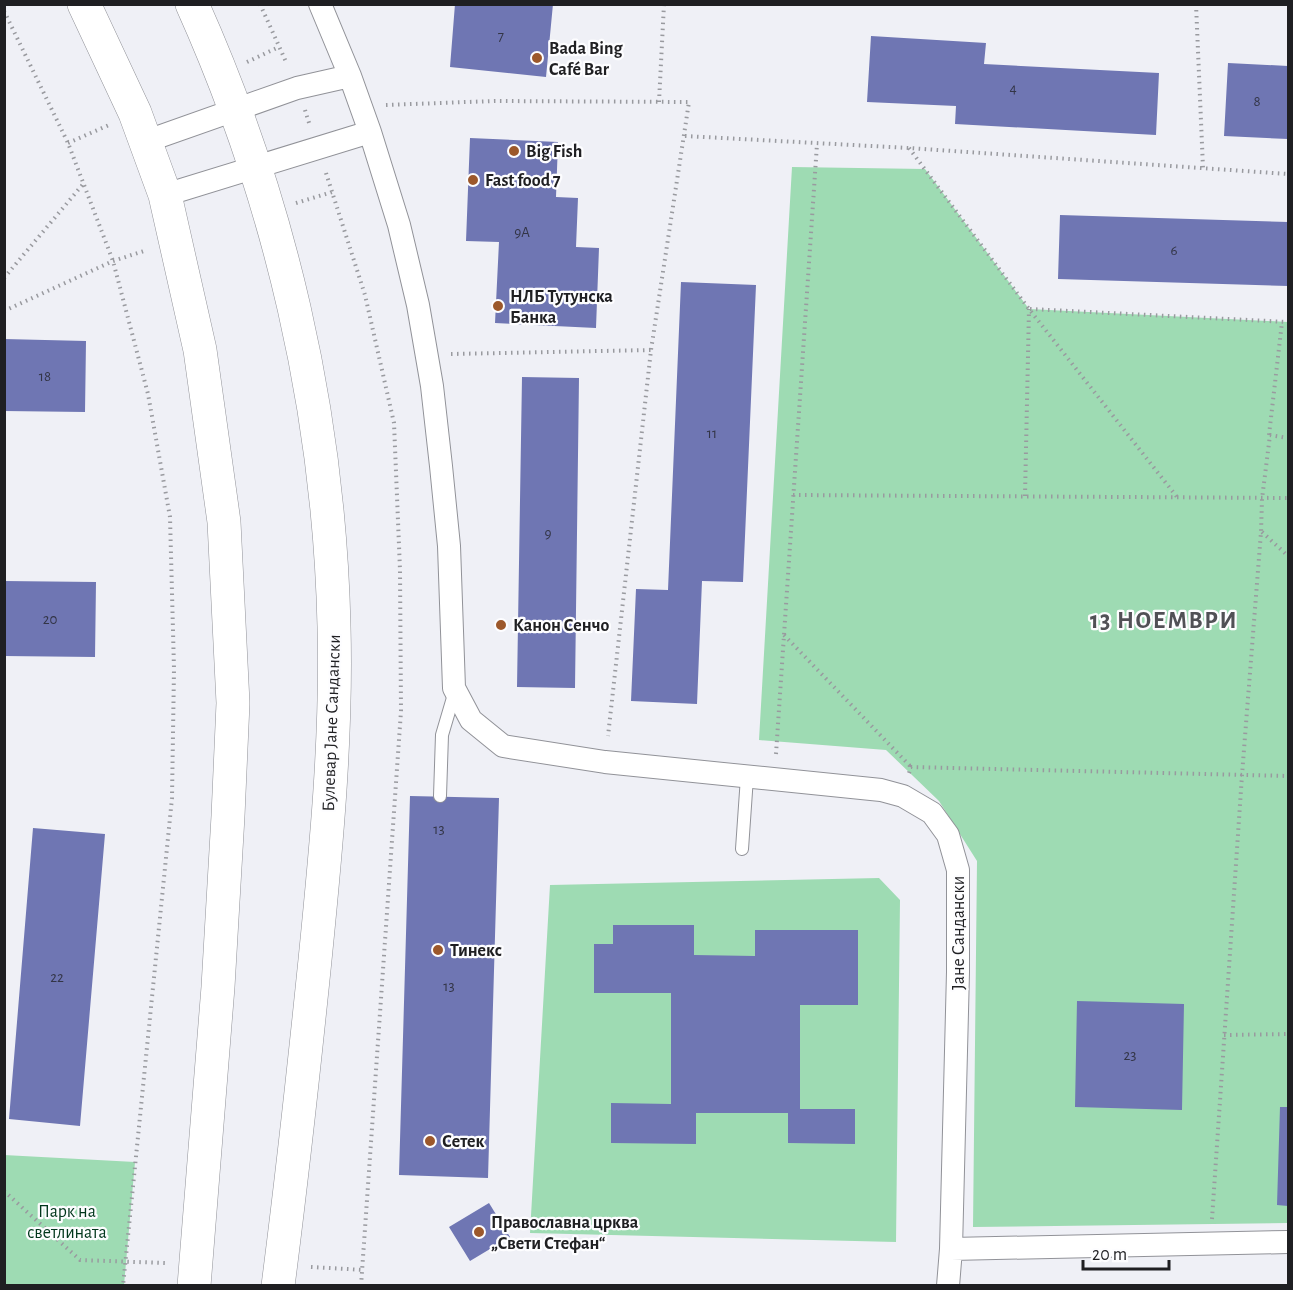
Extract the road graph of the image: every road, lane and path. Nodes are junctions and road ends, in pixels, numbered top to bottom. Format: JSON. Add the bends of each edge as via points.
{"nodes":[{"id":1,"x":84,"y":4,"type":"edge"},
{"id":2,"x":192,"y":4,"type":"edge"},
{"id":3,"x":260,"y":4,"type":"edge"},
{"id":4,"x":320,"y":4,"type":"edge"},
{"id":5,"x":664,"y":4,"type":"edge"},
{"id":6,"x":1196,"y":4,"type":"edge"},
{"id":7,"x":4,"y":11,"type":"edge"},
{"id":8,"x":350,"y":76,"type":"junction"},
{"id":9,"x":297,"y":88,"type":"junction"},
{"id":10,"x":659,"y":102,"type":"junction"},
{"id":11,"x":361,"y":105,"type":"junction"},
{"id":12,"x":236,"y":109,"type":"junction"},
{"id":13,"x":141,"y":127,"type":"junction"},
{"id":14,"x":370,"y":132,"type":"junction"},
{"id":15,"x":684,"y":136,"type":"junction"},
{"id":16,"x":68,"y":143,"type":"junction"},
{"id":17,"x":817,"y":144,"type":"junction"},
{"id":18,"x":318,"y":148,"type":"junction"},
{"id":19,"x":909,"y":148,"type":"junction"},
{"id":20,"x":256,"y":166,"type":"junction"},
{"id":21,"x":1203,"y":168,"type":"junction"},
{"id":22,"x":1288,"y":174,"type":"edge"},
{"id":23,"x":84,"y":183,"type":"junction"},
{"id":24,"x":332,"y":192,"type":"junction"},
{"id":25,"x":165,"y":195,"type":"junction"},
{"id":26,"x":270,"y":212,"type":"junction"},
{"id":27,"x":113,"y":261,"type":"junction"},
{"id":28,"x":4,"y":278,"type":"edge"},
{"id":29,"x":1029,"y":309,"type":"junction"},
{"id":30,"x":4,"y":311,"type":"edge"},
{"id":31,"x":1282,"y":322,"type":"junction"},
{"id":32,"x":1288,"y":322,"type":"edge"},
{"id":33,"x":651,"y":351,"type":"junction"},
{"id":34,"x":426,"y":354,"type":"junction"},
{"id":35,"x":1288,"y":438,"type":"edge"},
{"id":36,"x":1268,"y":447,"type":"junction"},
{"id":37,"x":793,"y":495,"type":"junction"},
{"id":38,"x":1025,"y":496,"type":"junction"},
{"id":39,"x":1177,"y":498,"type":"junction"},
{"id":40,"x":1288,"y":498,"type":"edge"},
{"id":41,"x":1262,"y":499,"type":"junction"},
{"id":42,"x":1261,"y":532,"type":"junction"},
{"id":43,"x":1288,"y":556,"type":"edge"},
{"id":44,"x":784,"y":634,"type":"junction"},
{"id":45,"x":455,"y":690,"type":"junction"},
{"id":46,"x":604,"y":762,"type":"junction"},
{"id":47,"x":911,"y":767,"type":"junction"},
{"id":48,"x":1242,"y":775,"type":"junction"},
{"id":49,"x":1288,"y":776,"type":"edge"},
{"id":50,"x":747,"y":777,"type":"junction"},
{"id":51,"x":774,"y":780,"type":"junction"},
{"id":52,"x":440,"y":796,"type":"dead end"},
{"id":53,"x":903,"y":796,"type":"junction"},
{"id":54,"x":742,"y":849,"type":"dead end"},
{"id":55,"x":1288,"y":1034,"type":"edge"},
{"id":56,"x":1224,"y":1035,"type":"junction"},
{"id":57,"x":4,"y":1191,"type":"edge"},
{"id":58,"x":1288,"y":1242,"type":"edge"},
{"id":59,"x":1210,"y":1244,"type":"junction"},
{"id":60,"x":951,"y":1249,"type":"junction"},
{"id":61,"x":124,"y":1261,"type":"junction"},
{"id":62,"x":364,"y":1270,"type":"junction"},
{"id":63,"x":195,"y":1275,"type":"edge"},
{"id":64,"x":279,"y":1276,"type":"edge"},
{"id":65,"x":123,"y":1286,"type":"edge"},
{"id":66,"x":362,"y":1286,"type":"edge"},
{"id":67,"x":948,"y":1286,"type":"edge"}],
"edges":[{"from":1,"to":13,"type":"street"},
{"from":2,"to":12,"type":"street","name":"Булевар Јане Сандански"},
{"from":3,"to":9,"type":"path"},
{"from":4,"to":8,"type":"street"},
{"from":5,"to":10,"type":"path"},
{"from":6,"to":21,"type":"path"},
{"from":7,"to":16,"type":"path"},
{"from":8,"to":9,"type":"street"},
{"from":8,"to":11,"type":"street"},
{"from":9,"to":12,"type":"street"},
{"from":9,"to":18,"type":"path"},
{"from":10,"to":11,"type":"path"},
{"from":10,"to":15,"type":"path","via":[[689,102]]},
{"from":11,"to":14,"type":"street"},
{"from":12,"to":13,"type":"street"},
{"from":12,"to":20,"type":"street","name":"Булевар Јане Сандански"},
{"from":13,"to":16,"type":"path"},
{"from":13,"to":25,"type":"street"},
{"from":14,"to":18,"type":"street"},
{"from":14,"to":34,"type":"street","via":[[399,225]]},
{"from":15,"to":17,"type":"path"},
{"from":15,"to":33,"type":"path"},
{"from":16,"to":23,"type":"path"},
{"from":17,"to":19,"type":"path"},
{"from":17,"to":37,"type":"path"},
{"from":18,"to":20,"type":"street"},
{"from":18,"to":24,"type":"path"},
{"from":19,"to":21,"type":"path"},
{"from":19,"to":29,"type":"path"},
{"from":20,"to":25,"type":"street"},
{"from":20,"to":26,"type":"street","name":"Булевар Јане Сандански"},
{"from":21,"to":22,"type":"path"},
{"from":23,"to":27,"type":"path"},
{"from":23,"to":28,"type":"path"},
{"from":24,"to":26,"type":"path"},
{"from":24,"to":62,"type":"path","via":[[365,295],[394,423],[400,570],[400,711]]},
{"from":25,"to":63,"type":"street","via":[[200,350],[213,437],[224,522],[232,692],[219,975]]},
{"from":26,"to":64,"type":"street","name":"Булевар Јане Сандански","via":[[305,351],[330,540],[334,628],[325,861]]},
{"from":27,"to":30,"type":"path"},
{"from":27,"to":61,"type":"path","via":[[148,394],[170,517],[174,669],[172,798]]},
{"from":29,"to":31,"type":"path"},
{"from":29,"to":38,"type":"path"},
{"from":29,"to":39,"type":"path"},
{"from":31,"to":32,"type":"path"},
{"from":31,"to":36,"type":"path"},
{"from":33,"to":34,"type":"path"},
{"from":33,"to":46,"type":"path"},
{"from":34,"to":45,"type":"street","via":[[449,546]]},
{"from":35,"to":36,"type":"path","via":[[1270,435]]},
{"from":36,"to":41,"type":"path"},
{"from":37,"to":38,"type":"path"},
{"from":37,"to":44,"type":"path"},
{"from":38,"to":39,"type":"path"},
{"from":39,"to":41,"type":"path"},
{"from":40,"to":41,"type":"path"},
{"from":41,"to":42,"type":"path"},
{"from":42,"to":43,"type":"path"},
{"from":42,"to":48,"type":"path"},
{"from":44,"to":47,"type":"path"},
{"from":44,"to":51,"type":"path"},
{"from":45,"to":46,"type":"street","name":"Јане Сандански","via":[[471,720],[503,746]]},
{"from":45,"to":52,"type":"lane","via":[[442,735]]},
{"from":46,"to":50,"type":"street","name":"Јане Сандански"},
{"from":47,"to":48,"type":"path"},
{"from":47,"to":53,"type":"path"},
{"from":48,"to":49,"type":"path"},
{"from":48,"to":56,"type":"path"},
{"from":50,"to":51,"type":"street","name":"Јане Сандански"},
{"from":50,"to":54,"type":"lane"},
{"from":51,"to":53,"type":"street","name":"Јане Сандански","via":[[880,790]]},
{"from":53,"to":60,"type":"street","name":"Јане Сандански","via":[[932,813],[948,835],[958,870]]},
{"from":55,"to":56,"type":"path"},
{"from":56,"to":59,"type":"path"},
{"from":57,"to":61,"type":"path","via":[[80,1260]]},
{"from":58,"to":59,"type":"street"},
{"from":59,"to":60,"type":"street"},
{"from":60,"to":67,"type":"street","name":"Јане Сандански"},
{"from":61,"to":63,"type":"path"},
{"from":61,"to":65,"type":"path"},
{"from":62,"to":64,"type":"path"},
{"from":62,"to":66,"type":"path"}]}
